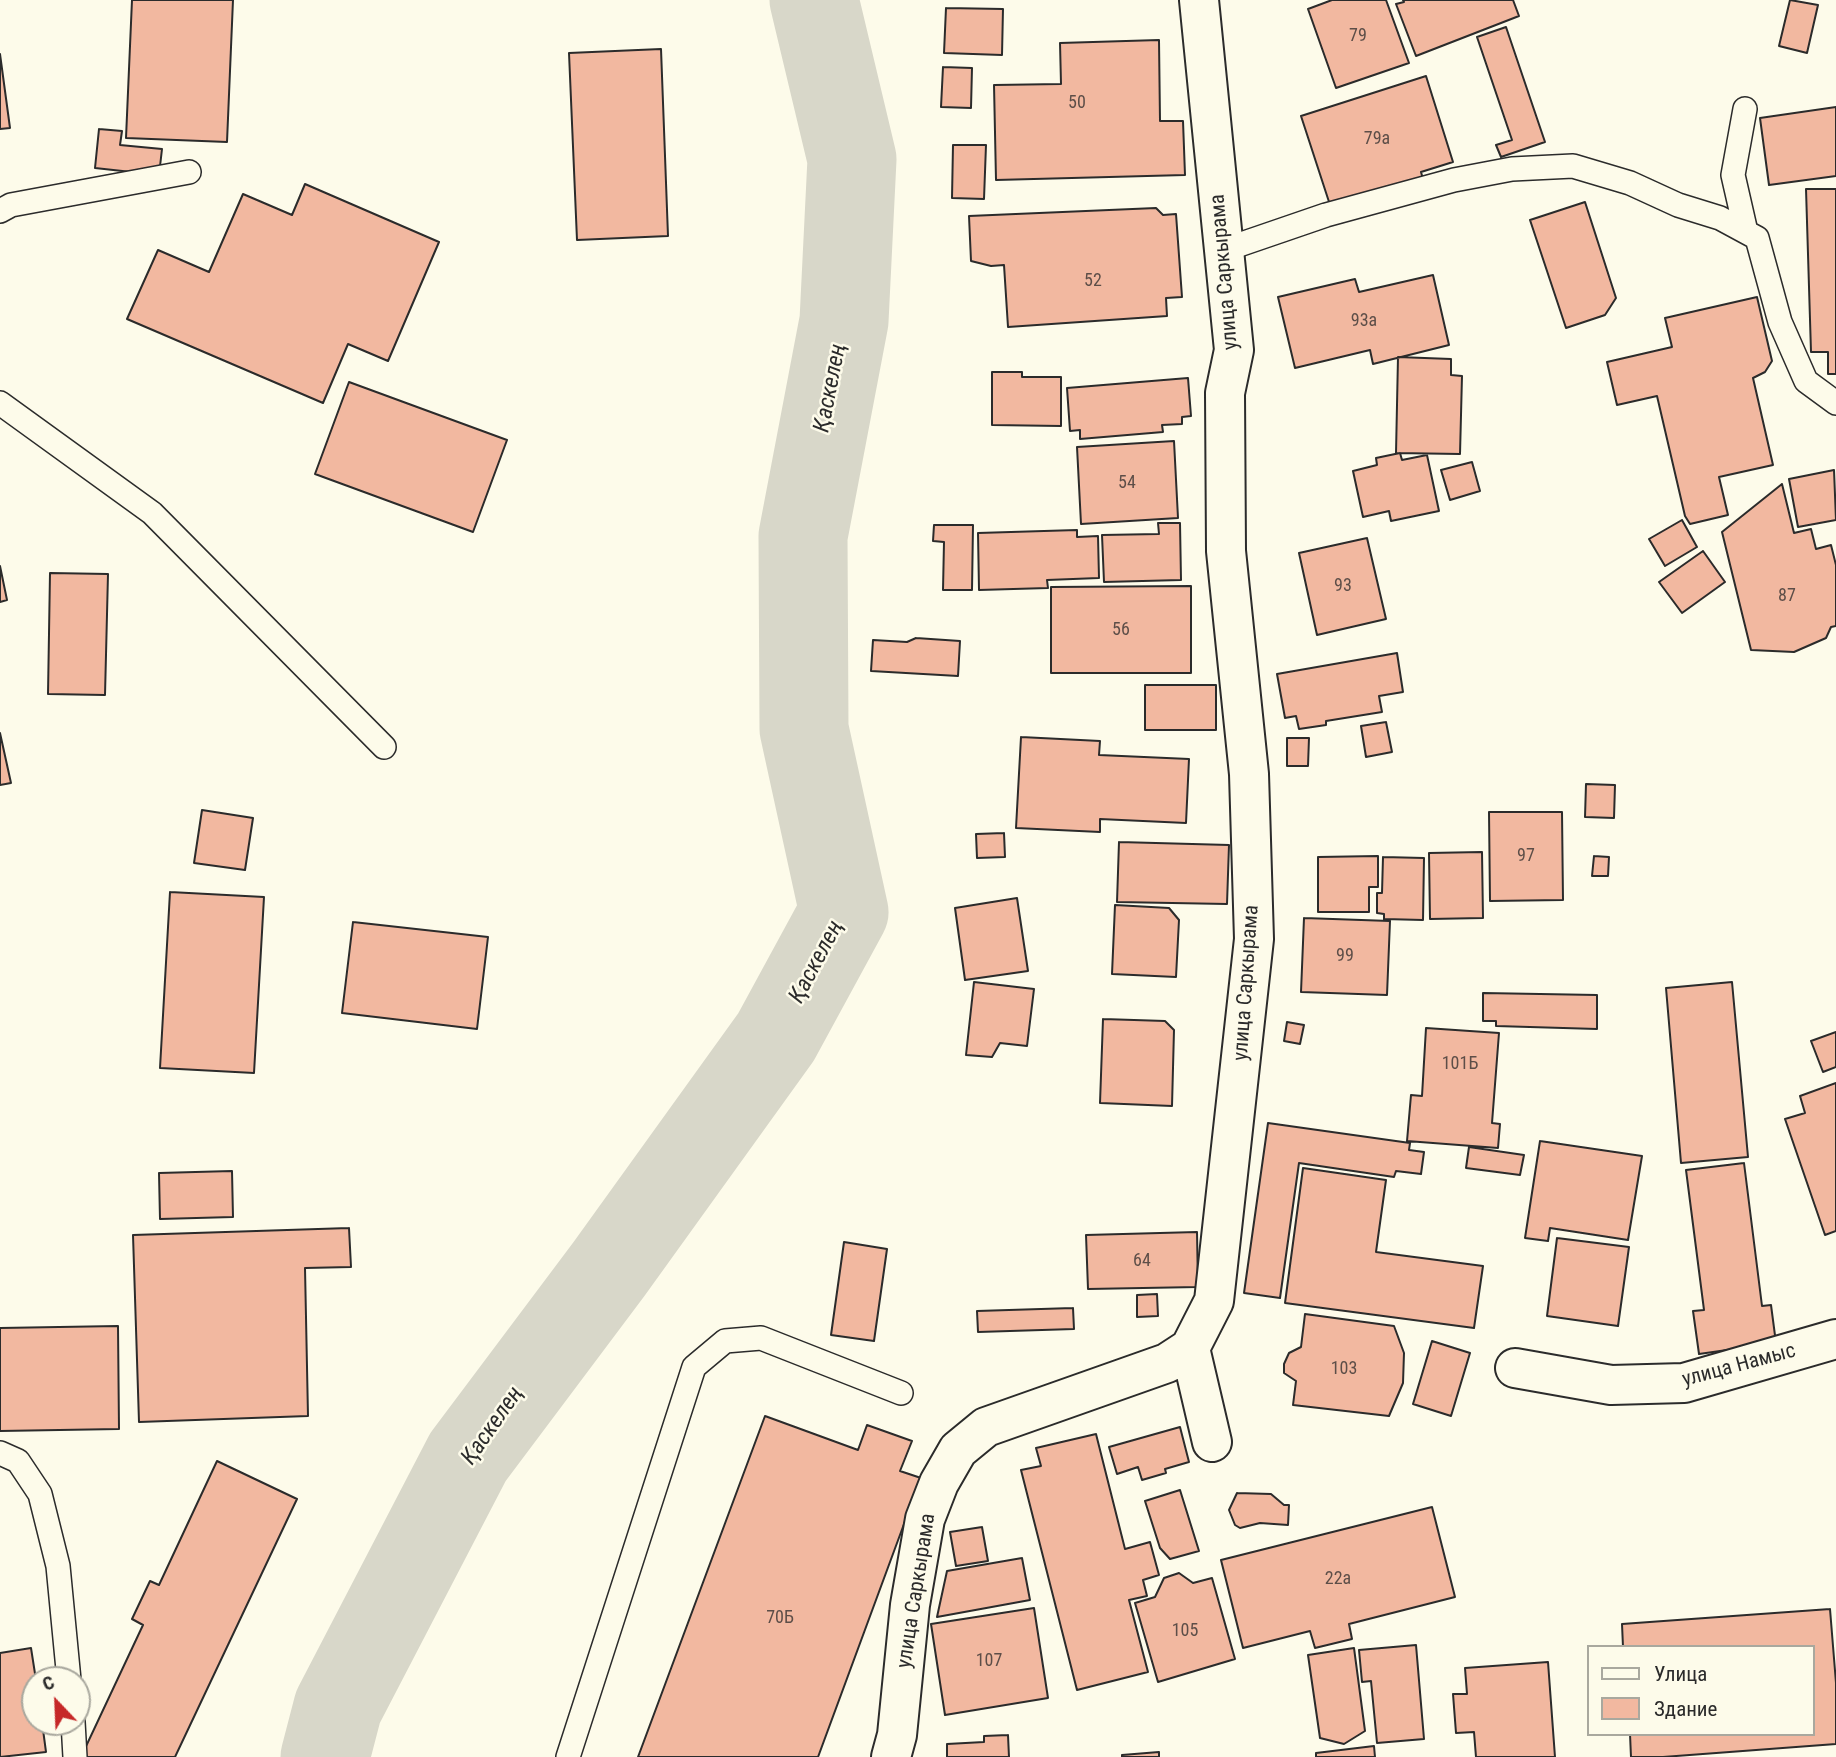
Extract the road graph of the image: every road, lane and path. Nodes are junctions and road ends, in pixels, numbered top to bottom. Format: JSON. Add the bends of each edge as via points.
{"nodes":[{"id":1,"x":1199,"y":0,"type":"edge"},
{"id":2,"x":1745,"y":109,"type":"dead end"},
{"id":3,"x":189,"y":172,"type":"dead end"},
{"id":4,"x":0,"y":211,"type":"edge"},
{"id":5,"x":1746,"y":232,"type":"junction"},
{"id":6,"x":1224,"y":250,"type":"junction"},
{"id":7,"x":0,"y":403,"type":"edge"},
{"id":8,"x":1836,"y":403,"type":"edge"},
{"id":9,"x":384,"y":747,"type":"dead end"},
{"id":10,"x":1836,"y":1339,"type":"edge"},
{"id":11,"x":1190,"y":1348,"type":"junction"},
{"id":12,"x":1515,"y":1368,"type":"dead end"},
{"id":13,"x":901,"y":1393,"type":"dead end"},
{"id":14,"x":1212,"y":1442,"type":"dead end"},
{"id":15,"x":0,"y":1453,"type":"edge"},
{"id":16,"x":68,"y":1666,"type":"edge"},
{"id":17,"x":73,"y":1736,"type":"edge"},
{"id":18,"x":75,"y":1757,"type":"edge"},
{"id":19,"x":568,"y":1757,"type":"edge"},
{"id":20,"x":891,"y":1757,"type":"edge"}],
"edges":[{"from":1,"to":6,"type":"street","name":"улица Саркырама"},
{"from":2,"to":5,"type":"lane","via":[[1733,175]]},
{"from":3,"to":4,"type":"lane","via":[[10,205]]},
{"from":5,"to":6,"type":"lane","via":[[1630,183],[1573,166],[1512,169],[1454,180],[1326,215]]},
{"from":5,"to":8,"type":"lane","via":[[1756,238],[1780,322],[1806,381]]},
{"from":6,"to":11,"type":"street","name":"улица Саркырама","via":[[1234,350],[1225,393],[1226,551],[1249,774],[1254,939],[1214,1301]]},
{"from":7,"to":9,"type":"lane","via":[[152,513]]},
{"from":10,"to":12,"type":"street","name":"улица Намыс","via":[[1684,1383],[1611,1385]]},
{"from":11,"to":14,"type":"street"},
{"from":11,"to":20,"type":"street","name":"улица Саркырама","via":[[1167,1363],[986,1427],[958,1450],[925,1519]]},
{"from":13,"to":19,"type":"lane","via":[[761,1338],[725,1341],[694,1367]]},
{"from":15,"to":16,"type":"lane","via":[[18,1461],[40,1494],[58,1566]]},
{"from":17,"to":18,"type":"lane"}]}
